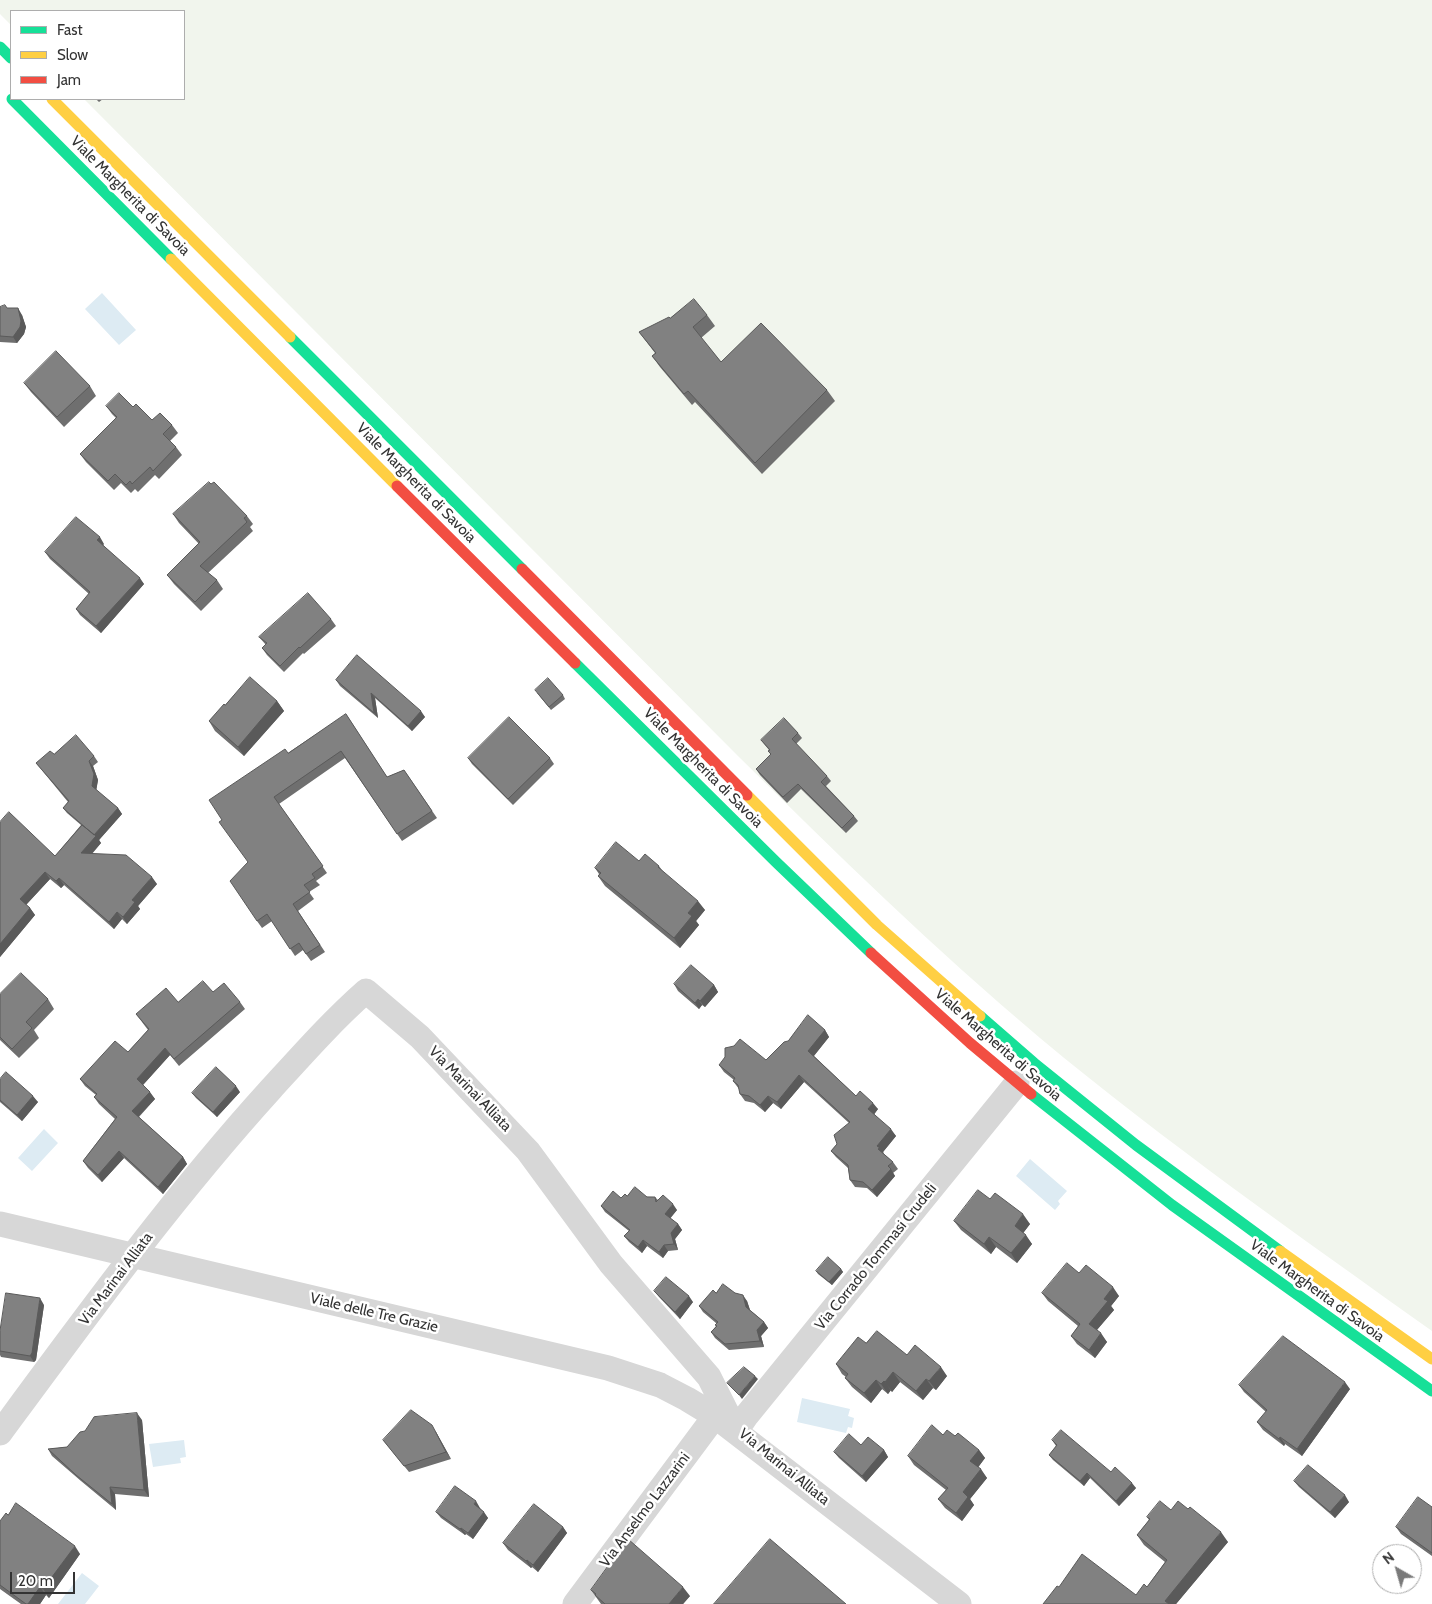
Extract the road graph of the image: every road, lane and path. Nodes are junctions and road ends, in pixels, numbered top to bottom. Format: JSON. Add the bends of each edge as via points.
{"nodes":[{"id":1,"x":0,"y":47,"type":"edge"},
{"id":2,"x":10,"y":57,"type":"edge"},
{"id":3,"x":14,"y":100,"type":"edge"},
{"id":4,"x":53,"y":100,"type":"edge"},
{"id":5,"x":1017,"y":1083,"type":"junction"},
{"id":6,"x":0,"y":1224,"type":"edge"},
{"id":7,"x":131,"y":1256,"type":"junction"},
{"id":8,"x":1432,"y":1359,"type":"edge"},
{"id":9,"x":1432,"y":1391,"type":"edge"},
{"id":10,"x":715,"y":1416,"type":"junction"},
{"id":11,"x":736,"y":1431,"type":"junction"},
{"id":12,"x":0,"y":1432,"type":"edge"},
{"id":13,"x":575,"y":1604,"type":"edge"},
{"id":14,"x":959,"y":1604,"type":"edge"}],
"edges":[{"from":1,"to":2,"type":"street"},
{"from":3,"to":5,"type":"street","name":"Viale Margherita di Savoia","via":[[558,647],[861,945]]},
{"from":4,"to":8,"type":"street","name":"Viale Margherita di Savoia","via":[[877,925],[1034,1063],[1136,1145]]},
{"from":5,"to":9,"type":"street","name":"Viale Margherita di Savoia","via":[[1117,1165]]},
{"from":5,"to":11,"type":"street","name":"Via Corrado Tommasi Crudeli"},
{"from":6,"to":7,"type":"street","name":"Viale delle Tre Grazie"},
{"from":7,"to":10,"type":"street","name":"Viale delle Tre Grazie","via":[[608,1368],[660,1386]]},
{"from":7,"to":11,"type":"street","name":"Via Marinai Alliata","via":[[225,1140],[334,1019],[366,991],[420,1036],[528,1150],[610,1264],[708,1377]]},
{"from":7,"to":12,"type":"street","name":"Via Marinai Alliata"},
{"from":10,"to":11,"type":"street","name":"Viale delle Tre Grazie"},
{"from":10,"to":13,"type":"street","name":"Via Anselmo Lazzarini"},
{"from":11,"to":14,"type":"street","name":"Via Marinai Alliata"}]}
